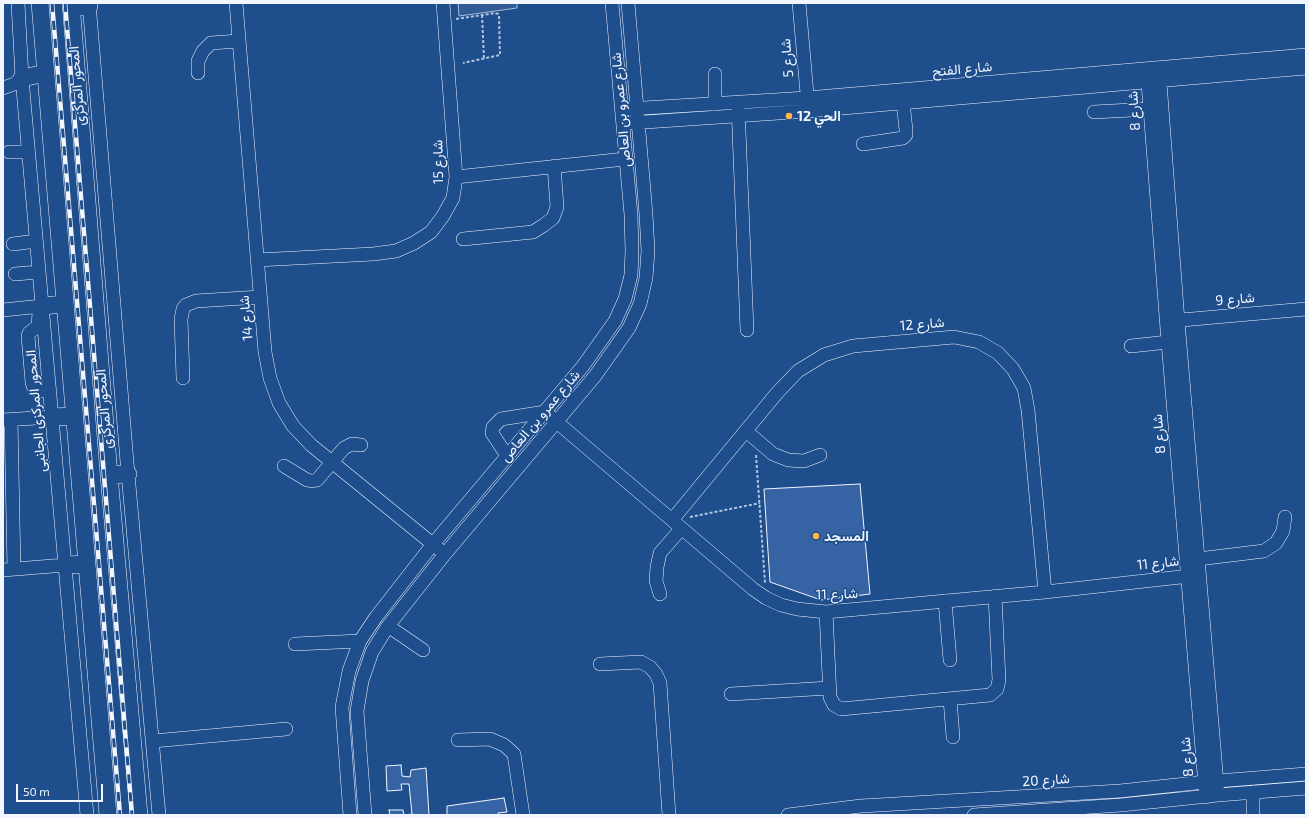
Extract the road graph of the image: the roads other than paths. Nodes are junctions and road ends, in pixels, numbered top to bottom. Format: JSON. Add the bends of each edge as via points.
{"nodes":[{"id":1,"x":18,"y":3,"type":"edge"},
{"id":2,"x":40,"y":3,"type":"edge"},
{"id":3,"x":236,"y":3,"type":"edge"},
{"id":4,"x":443,"y":3,"type":"edge"},
{"id":5,"x":612,"y":3,"type":"edge"},
{"id":6,"x":628,"y":3,"type":"edge"},
{"id":7,"x":798,"y":3,"type":"edge"},
{"id":8,"x":71,"y":5,"type":"edge"},
{"id":9,"x":89,"y":5,"type":"edge"},
{"id":10,"x":239,"y":41,"type":"junction"},
{"id":11,"x":1306,"y":55,"type":"edge"},
{"id":12,"x":1306,"y":68,"type":"edge"},
{"id":13,"x":46,"y":73,"type":"junction"},
{"id":14,"x":198,"y":73,"type":"dead end"},
{"id":15,"x":715,"y":74,"type":"dead end"},
{"id":16,"x":1153,"y":75,"type":"junction"},
{"id":17,"x":22,"y":78,"type":"junction"},
{"id":18,"x":3,"y":88,"type":"edge"},
{"id":19,"x":807,"y":98,"type":"junction"},
{"id":20,"x":903,"y":102,"type":"junction"},
{"id":21,"x":715,"y":104,"type":"junction"},
{"id":22,"x":637,"y":108,"type":"junction"},
{"id":23,"x":621,"y":109,"type":"junction"},
{"id":24,"x":738,"y":109,"type":"junction"},
{"id":25,"x":1150,"y":109,"type":"junction"},
{"id":26,"x":808,"y":111,"type":"junction"},
{"id":27,"x":1094,"y":112,"type":"dead end"},
{"id":28,"x":638,"y":122,"type":"junction"},
{"id":29,"x":622,"y":123,"type":"junction"},
{"id":30,"x":863,"y":144,"type":"dead end"},
{"id":31,"x":9,"y":152,"type":"dead end"},
{"id":32,"x":28,"y":152,"type":"junction"},
{"id":33,"x":626,"y":159,"type":"junction"},
{"id":34,"x":554,"y":166,"type":"junction"},
{"id":35,"x":456,"y":176,"type":"junction"},
{"id":36,"x":463,"y":239,"type":"dead end"},
{"id":37,"x":36,"y":241,"type":"junction"},
{"id":38,"x":13,"y":244,"type":"dead end"},
{"id":39,"x":257,"y":260,"type":"junction"},
{"id":40,"x":39,"y":272,"type":"junction"},
{"id":41,"x":15,"y":274,"type":"dead end"},
{"id":42,"x":260,"y":298,"type":"junction"},
{"id":43,"x":65,"y":304,"type":"junction"},
{"id":44,"x":42,"y":306,"type":"junction"},
{"id":45,"x":1306,"y":309,"type":"edge"},
{"id":46,"x":3,"y":310,"type":"edge"},
{"id":47,"x":1172,"y":321,"type":"junction"},
{"id":48,"x":747,"y":330,"type":"dead end"},
{"id":49,"x":1168,"y":342,"type":"junction"},
{"id":50,"x":1131,"y":346,"type":"dead end"},
{"id":51,"x":183,"y":378,"type":"dead end"},
{"id":52,"x":50,"y":391,"type":"junction"},
{"id":53,"x":544,"y":412,"type":"junction"},
{"id":54,"x":74,"y":416,"type":"junction"},
{"id":55,"x":52,"y":417,"type":"junction"},
{"id":56,"x":7,"y":420,"type":"edge"},
{"id":57,"x":556,"y":422,"type":"junction"},
{"id":58,"x":750,"y":435,"type":"junction"},
{"id":59,"x":362,"y":445,"type":"dead end"},
{"id":60,"x":820,"y":455,"type":"dead end"},
{"id":61,"x":507,"y":456,"type":"junction"},
{"id":62,"x":332,"y":462,"type":"junction"},
{"id":63,"x":284,"y":466,"type":"dead end"},
{"id":64,"x":128,"y":474,"type":"junction"},
{"id":65,"x":109,"y":475,"type":"junction"},
{"id":66,"x":1285,"y":516,"type":"dead end"},
{"id":67,"x":677,"y":525,"type":"junction"},
{"id":68,"x":432,"y":544,"type":"junction"},
{"id":69,"x":445,"y":554,"type":"junction"},
{"id":70,"x":1198,"y":558,"type":"junction"},
{"id":71,"x":87,"y":564,"type":"junction"},
{"id":72,"x":65,"y":565,"type":"junction"},
{"id":73,"x":9,"y":569,"type":"edge"},
{"id":74,"x":1193,"y":575,"type":"junction"},
{"id":75,"x":1045,"y":592,"type":"junction"},
{"id":76,"x":660,"y":594,"type":"dead end"},
{"id":77,"x":995,"y":596,"type":"junction"},
{"id":78,"x":945,"y":601,"type":"junction"},
{"id":79,"x":826,"y":612,"type":"junction"},
{"id":80,"x":388,"y":626,"type":"junction"},
{"id":81,"x":360,"y":641,"type":"junction"},
{"id":82,"x":295,"y":644,"type":"dead end"},
{"id":83,"x":423,"y":650,"type":"dead end"},
{"id":84,"x":950,"y":660,"type":"dead end"},
{"id":85,"x":600,"y":664,"type":"dead end"},
{"id":86,"x":829,"y":688,"type":"junction"},
{"id":87,"x":731,"y":694,"type":"dead end"},
{"id":88,"x":950,"y":699,"type":"junction"},
{"id":89,"x":286,"y":729,"type":"dead end"},
{"id":90,"x":953,"y":737,"type":"dead end"},
{"id":91,"x":458,"y":740,"type":"dead end"},
{"id":92,"x":153,"y":741,"type":"junction"},
{"id":93,"x":1306,"y":774,"type":"edge"},
{"id":94,"x":1211,"y":782,"type":"junction"},
{"id":95,"x":1306,"y":788,"type":"edge"},
{"id":96,"x":1252,"y":792,"type":"junction"},
{"id":97,"x":1212,"y":796,"type":"junction"},
{"id":98,"x":88,"y":815,"type":"edge"},
{"id":99,"x":108,"y":815,"type":"edge"},
{"id":100,"x":139,"y":815,"type":"edge"},
{"id":101,"x":159,"y":815,"type":"edge"},
{"id":102,"x":350,"y":815,"type":"edge"},
{"id":103,"x":365,"y":815,"type":"edge"},
{"id":104,"x":523,"y":815,"type":"edge"},
{"id":105,"x":669,"y":815,"type":"edge"},
{"id":106,"x":788,"y":815,"type":"edge"},
{"id":107,"x":974,"y":815,"type":"edge"},
{"id":108,"x":1253,"y":815,"type":"edge"}],
"edges":[{"from":1,"to":17,"type":"street","name":"المحور المركزى الجانبى"},
{"from":2,"to":13,"type":"main road"},
{"from":3,"to":10,"type":"street","name":"شارع 14"},
{"from":4,"to":35,"type":"street","name":"شارع 15"},
{"from":5,"to":23,"type":"street","name":"شارع عمرو بن العاص"},
{"from":6,"to":22,"type":"street","name":"شارع عمرو بن العاص"},
{"from":7,"to":19,"type":"street","name":"شارع 5"},
{"from":8,"to":9,"type":"main road"},
{"from":8,"to":65,"type":"main road","name":"المحور المركزى"},
{"from":9,"to":64,"type":"street"},
{"from":10,"to":14,"type":"street","via":[[212,43],[203,51],[198,61]]},
{"from":10,"to":39,"type":"street","name":"شارع 14"},
{"from":11,"to":16,"type":"street","name":"شارع الفتح"},
{"from":12,"to":16,"type":"street","name":"شارع الفتح"},
{"from":13,"to":17,"type":"main road"},
{"from":13,"to":43,"type":"main road"},
{"from":15,"to":21,"type":"street"},
{"from":16,"to":19,"type":"street","name":"شارع الفتح"},
{"from":16,"to":20,"type":"street","name":"شارع الفتح"},
{"from":16,"to":25,"type":"street","name":"شارع 8"},
{"from":16,"to":47,"type":"street","name":"شارع 8"},
{"from":17,"to":18,"type":"street"},
{"from":17,"to":32,"type":"street","name":"المحور المركزى الجانبى"},
{"from":19,"to":24,"type":"street","name":"شارع الفتح"},
{"from":19,"to":26,"type":"street","name":"شارع 5"},
{"from":20,"to":26,"type":"street","name":"شارع الفتح"},
{"from":20,"to":30,"type":"street","via":[[906,135],[903,138]]},
{"from":21,"to":22,"type":"street","name":"شارع الفتح"},
{"from":21,"to":24,"type":"street","name":"شارع الفتح"},
{"from":22,"to":23,"type":"street","name":"شارع الفتح"},
{"from":22,"to":28,"type":"street","name":"شارع عمرو بن العاص"},
{"from":23,"to":29,"type":"street","name":"شارع عمرو بن العاص"},
{"from":24,"to":26,"type":"street","name":"شارع الفتح"},
{"from":24,"to":28,"type":"street","name":"شارع الفتح"},
{"from":24,"to":48,"type":"street"},
{"from":25,"to":27,"type":"street"},
{"from":25,"to":47,"type":"street","name":"شارع 8"},
{"from":28,"to":29,"type":"street","name":"شارع الفتح"},
{"from":28,"to":57,"type":"street","name":"شارع عمرو بن العاص","via":[[648,251],[646,278],[640,304],[614,351]]},
{"from":29,"to":33,"type":"street","name":"شارع عمرو بن العاص"},
{"from":31,"to":32,"type":"street"},
{"from":32,"to":37,"type":"street","name":"المحور المركزى الجانبى"},
{"from":33,"to":34,"type":"street"},
{"from":33,"to":53,"type":"street","name":"شارع عمرو بن العاص","via":[[632,251],[631,275],[625,299],[601,342]]},
{"from":34,"to":35,"type":"street"},
{"from":34,"to":36,"type":"street","via":[[557,207],[553,218],[533,232]]},
{"from":35,"to":39,"type":"street","name":"شارع 15","via":[[453,198],[443,216],[430,232],[396,251]]},
{"from":37,"to":38,"type":"street"},
{"from":37,"to":40,"type":"street","name":"المحور المركزى الجانبى"},
{"from":39,"to":42,"type":"street","name":"شارع 14"},
{"from":40,"to":41,"type":"street"},
{"from":40,"to":44,"type":"street","name":"المحور المركزى الجانبى"},
{"from":42,"to":51,"type":"street","via":[[196,301],[186,305],[181,319]]},
{"from":42,"to":62,"type":"street","name":"شارع 14","via":[[265,352],[270,378],[279,403],[293,426]]},
{"from":43,"to":44,"type":"main road"},
{"from":43,"to":54,"type":"main road"},
{"from":44,"to":46,"type":"street"},
{"from":44,"to":52,"type":"street","name":"المحور المركزى الجانبى"},
{"from":44,"to":52,"type":"street","via":[[38,326],[29,333],[27,339],[33,386],[39,391]]},
{"from":45,"to":47,"type":"street","name":"شارع 9"},
{"from":47,"to":49,"type":"street","name":"شارع 8"},
{"from":47,"to":70,"type":"street","name":"شارع 8"},
{"from":49,"to":50,"type":"street"},
{"from":49,"to":74,"type":"street","name":"شارع 8"},
{"from":52,"to":55,"type":"street","name":"المحور المركزى الجانبى"},
{"from":53,"to":57,"type":"street","name":"شارع 11"},
{"from":53,"to":61,"type":"street","name":"شارع عمرو بن العاص"},
{"from":53,"to":61,"type":"street","via":[[506,417],[493,427],[492,433]]},
{"from":54,"to":55,"type":"main road"},
{"from":54,"to":71,"type":"main road"},
{"from":55,"to":56,"type":"street"},
{"from":55,"to":72,"type":"street","name":"المحور المركزى الجانبى"},
{"from":56,"to":73,"type":"street"},
{"from":57,"to":67,"type":"street","name":"شارع 11"},
{"from":57,"to":69,"type":"street","name":"شارع عمرو بن العاص"},
{"from":58,"to":60,"type":"street","via":[[773,454],[788,460],[804,461]]},
{"from":58,"to":67,"type":"street","name":"شارع 12"},
{"from":58,"to":75,"type":"street","name":"شارع 12","via":[[777,393],[798,371],[824,355],[854,346],[954,337],[979,342],[998,353],[1014,369],[1024,388]]},
{"from":59,"to":62,"type":"street","via":[[352,444],[344,448]]},
{"from":61,"to":68,"type":"street","name":"شارع عمرو بن العاص"},
{"from":62,"to":63,"type":"street","via":[[317,480],[312,481]]},
{"from":62,"to":68,"type":"street","name":"شارع 14"},
{"from":64,"to":65,"type":"main road"},
{"from":64,"to":92,"type":"street"},
{"from":65,"to":100,"type":"main road","name":"المحور المركزى"},
{"from":66,"to":70,"type":"street","via":[[1283,530],[1276,543],[1264,552]]},
{"from":67,"to":76,"type":"street","name":"شارع 12","via":[[660,553],[656,574]]},
{"from":67,"to":79,"type":"street","name":"شارع 11","via":[[766,598],[797,609]]},
{"from":68,"to":69,"type":"street","name":"شارع 14"},
{"from":68,"to":81,"type":"street","name":"شارع عمرو بن العاص"},
{"from":69,"to":80,"type":"street","name":"شارع عمرو بن العاص"},
{"from":70,"to":74,"type":"street","name":"شارع 8"},
{"from":71,"to":72,"type":"main road"},
{"from":71,"to":99,"type":"main road"},
{"from":72,"to":73,"type":"street"},
{"from":72,"to":98,"type":"street","name":"المحور المركزى الجانبى"},
{"from":74,"to":75,"type":"street","name":"شارع 11"},
{"from":74,"to":94,"type":"street","name":"شارع 8"},
{"from":75,"to":77,"type":"street","name":"شارع 11"},
{"from":77,"to":78,"type":"street","name":"شارع 11"},
{"from":77,"to":88,"type":"street","via":[[999,680],[997,689],[990,695]]},
{"from":78,"to":79,"type":"street","name":"شارع 11"},
{"from":78,"to":84,"type":"street"},
{"from":79,"to":86,"type":"street"},
{"from":80,"to":83,"type":"street"},
{"from":80,"to":103,"type":"street","name":"شارع عمرو بن العاص","via":[[372,652],[362,681],[357,711]]},
{"from":81,"to":82,"type":"street"},
{"from":81,"to":102,"type":"street","name":"شارع عمرو بن العاص","via":[[349,671],[342,707]]},
{"from":85,"to":105,"type":"street","via":[[641,662],[656,674],[660,683]]},
{"from":86,"to":87,"type":"street"},
{"from":86,"to":88,"type":"street","via":[[834,705],[841,709]]},
{"from":88,"to":90,"type":"street"},
{"from":89,"to":92,"type":"street"},
{"from":91,"to":104,"type":"street","via":[[490,739],[504,745],[514,754]]},
{"from":92,"to":101,"type":"street"},
{"from":93,"to":94,"type":"street","name":"شارع 20"},
{"from":94,"to":97,"type":"street","name":"شارع 8"},
{"from":94,"to":106,"type":"street","name":"شارع 20","via":[[1120,791],[861,806]]},
{"from":95,"to":96,"type":"street"},
{"from":96,"to":97,"type":"street"},
{"from":96,"to":108,"type":"street"},
{"from":97,"to":107,"type":"street"}]}
